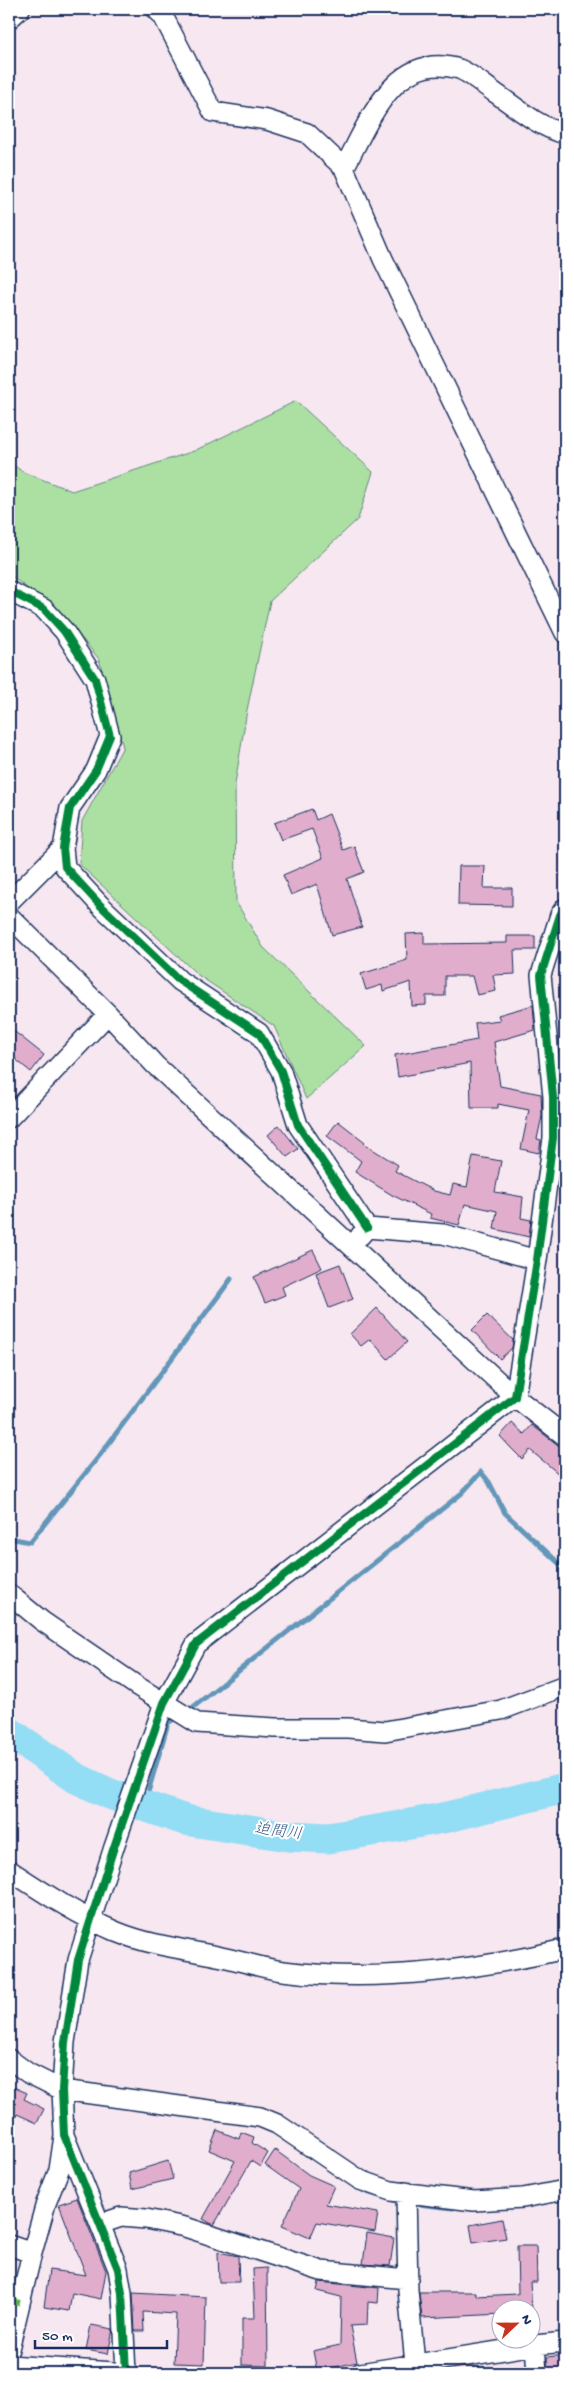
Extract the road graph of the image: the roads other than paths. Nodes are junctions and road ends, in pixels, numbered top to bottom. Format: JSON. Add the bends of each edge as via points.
{"nodes":[{"id":1,"x":20,"y":9,"type":"edge"},
{"id":2,"x":156,"y":9,"type":"edge"},
{"id":3,"x":9,"y":20,"type":"edge"},
{"id":4,"x":565,"y":134,"type":"edge"},
{"id":5,"x":344,"y":168,"type":"junction"},
{"id":6,"x":9,"y":591,"type":"edge"},
{"id":7,"x":565,"y":633,"type":"edge"},
{"id":8,"x":63,"y":848,"type":"junction"},
{"id":9,"x":9,"y":902,"type":"edge"},
{"id":10,"x":565,"y":908,"type":"edge"},
{"id":11,"x":9,"y":916,"type":"edge"},
{"id":12,"x":108,"y":1014,"type":"junction"},
{"id":13,"x":9,"y":1118,"type":"edge"},
{"id":14,"x":559,"y":1140,"type":"edge"},
{"id":15,"x":367,"y":1228,"type":"junction"},
{"id":16,"x":350,"y":1246,"type":"junction"},
{"id":17,"x":537,"y":1260,"type":"junction"},
{"id":18,"x":515,"y":1397,"type":"junction"},
{"id":19,"x":565,"y":1436,"type":"edge"},
{"id":20,"x":9,"y":1594,"type":"edge"},
{"id":21,"x":565,"y":1686,"type":"edge"},
{"id":22,"x":164,"y":1703,"type":"junction"},
{"id":23,"x":9,"y":1870,"type":"edge"},
{"id":24,"x":92,"y":1919,"type":"junction"},
{"id":25,"x":565,"y":1949,"type":"edge"},
{"id":26,"x":9,"y":2059,"type":"edge"},
{"id":27,"x":62,"y":2090,"type":"junction"},
{"id":28,"x":64,"y":2135,"type":"junction"},
{"id":29,"x":565,"y":2190,"type":"edge"},
{"id":30,"x":406,"y":2192,"type":"junction"},
{"id":31,"x":100,"y":2224,"type":"junction"},
{"id":32,"x":9,"y":2245,"type":"edge"},
{"id":33,"x":32,"y":2253,"type":"junction"},
{"id":34,"x":408,"y":2279,"type":"junction"},
{"id":35,"x":565,"y":2342,"type":"edge"},
{"id":36,"x":542,"y":2344,"type":"edge"},
{"id":37,"x":9,"y":2350,"type":"edge"},
{"id":38,"x":503,"y":2350,"type":"edge"},
{"id":39,"x":535,"y":2350,"type":"edge"},
{"id":40,"x":415,"y":2364,"type":"junction"},
{"id":41,"x":9,"y":2365,"type":"edge"},
{"id":42,"x":116,"y":2373,"type":"edge"},
{"id":43,"x":128,"y":2373,"type":"edge"},
{"id":44,"x":360,"y":2373,"type":"edge"},
{"id":45,"x":537,"y":2373,"type":"edge"}],
"edges":[{"from":1,"to":3,"type":"street"},
{"from":2,"to":5,"type":"street","via":[[163,16],[213,112],[267,120],[306,133]]},
{"from":4,"to":5,"type":"street","via":[[530,119],[460,69],[427,66],[407,73],[382,98]]},
{"from":5,"to":7,"type":"street","via":[[388,268]]},
{"from":6,"to":8,"type":"street","via":[[44,609],[64,631],[95,679],[110,736],[96,770],[70,808]]},
{"from":8,"to":9,"type":"street"},
{"from":8,"to":15,"type":"street","via":[[65,867],[180,981],[259,1033],[281,1071],[298,1125]]},
{"from":10,"to":14,"type":"street","via":[[541,975]]},
{"from":11,"to":12,"type":"street"},
{"from":12,"to":13,"type":"street"},
{"from":12,"to":16,"type":"street","via":[[155,1065]]},
{"from":14,"to":17,"type":"street"},
{"from":15,"to":16,"type":"street"},
{"from":15,"to":17,"type":"street","via":[[443,1234]]},
{"from":16,"to":18,"type":"street"},
{"from":17,"to":18,"type":"street"},
{"from":18,"to":19,"type":"street"},
{"from":18,"to":22,"type":"street","via":[[196,1644]]},
{"from":20,"to":22,"type":"street","via":[[42,1621]]},
{"from":21,"to":22,"type":"street","via":[[501,1710],[385,1731],[197,1723]]},
{"from":22,"to":24,"type":"street"},
{"from":23,"to":24,"type":"street","via":[[66,1907]]},
{"from":24,"to":25,"type":"street","via":[[117,1932],[160,1946],[282,1971],[406,1974],[532,1957]]},
{"from":24,"to":27,"type":"street","via":[[72,1989]]},
{"from":26,"to":27,"type":"street"},
{"from":27,"to":28,"type":"street"},
{"from":27,"to":30,"type":"street","via":[[260,2117],[277,2124],[360,2180],[391,2191]]},
{"from":28,"to":31,"type":"street"},
{"from":28,"to":33,"type":"street","via":[[60,2170],[46,2203]]},
{"from":29,"to":30,"type":"street","via":[[523,2198],[474,2201]]},
{"from":30,"to":34,"type":"street"},
{"from":31,"to":34,"type":"street","via":[[121,2217],[146,2219],[184,2227],[321,2272]]},
{"from":31,"to":43,"type":"street","via":[[120,2280]]},
{"from":32,"to":33,"type":"street"},
{"from":33,"to":37,"type":"street"},
{"from":34,"to":40,"type":"street"},
{"from":35,"to":36,"type":"street"},
{"from":38,"to":40,"type":"street"},
{"from":39,"to":45,"type":"street"},
{"from":40,"to":44,"type":"street"},
{"from":41,"to":42,"type":"street"},
{"from":42,"to":43,"type":"street"}]}
